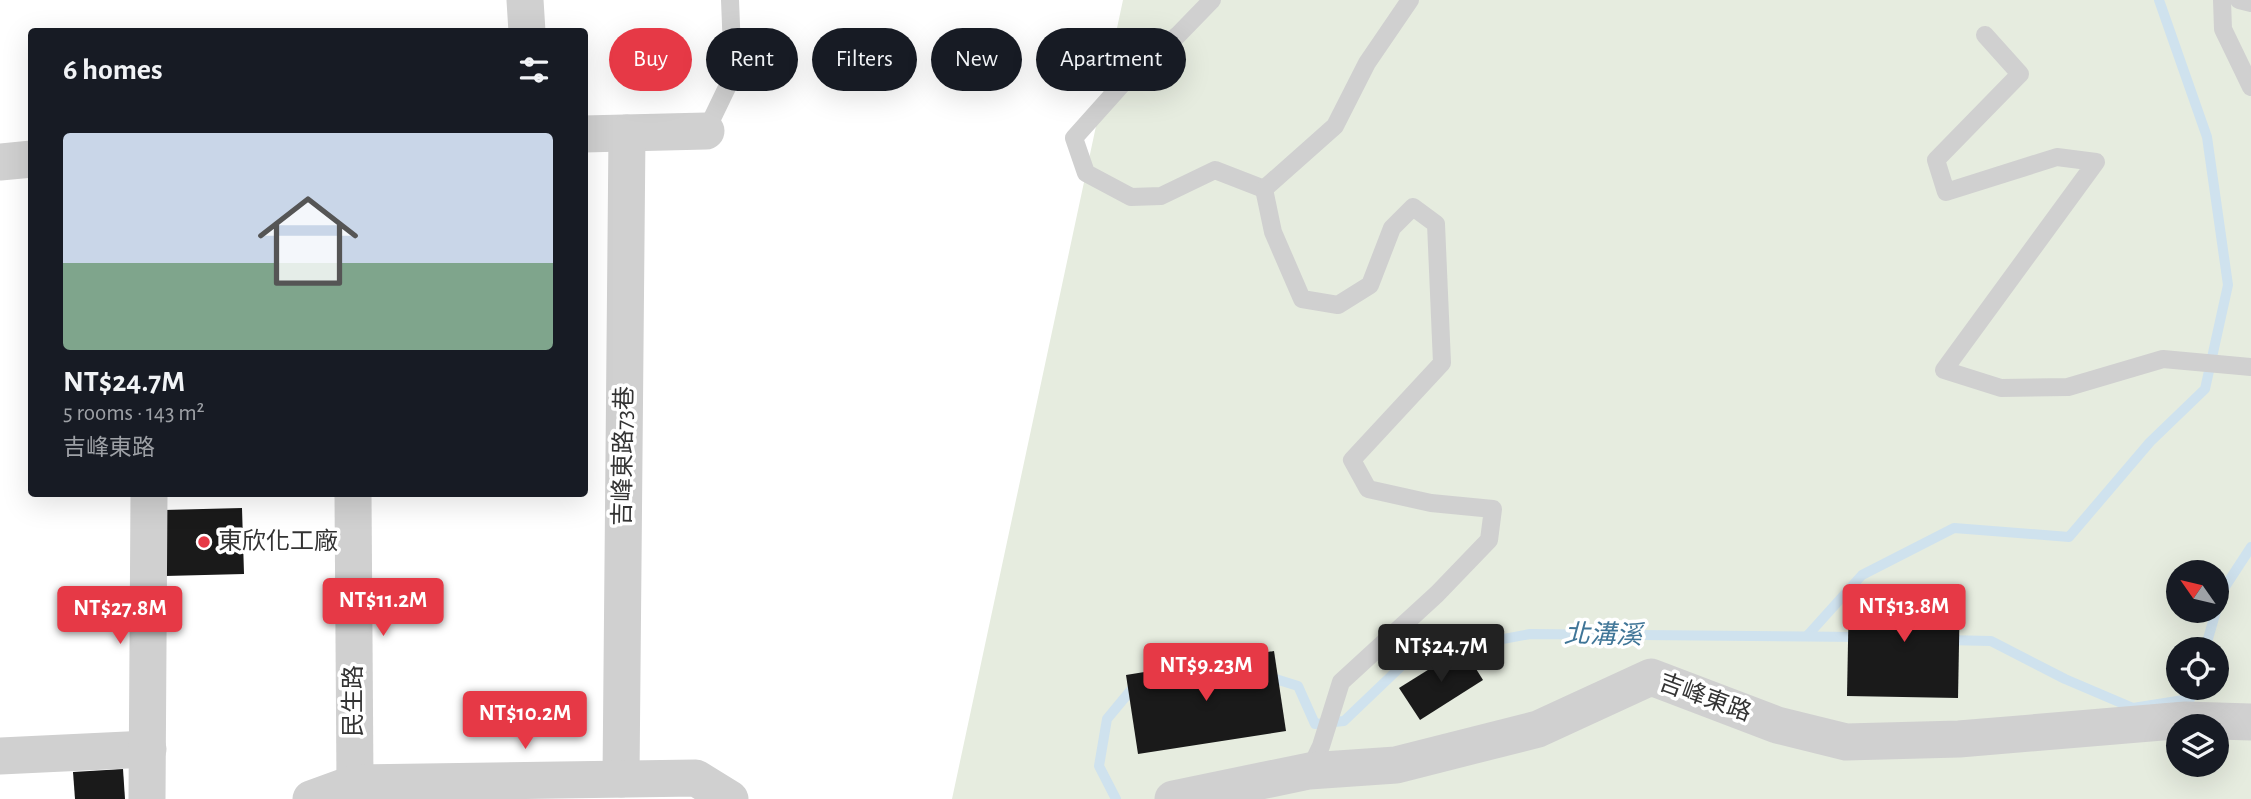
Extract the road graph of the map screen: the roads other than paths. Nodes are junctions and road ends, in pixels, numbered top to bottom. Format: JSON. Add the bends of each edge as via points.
{"nodes":[{"id":1,"x":525,"y":0,"type":"edge"},
{"id":2,"x":730,"y":0,"type":"edge"},
{"id":3,"x":1212,"y":0,"type":"edge"},
{"id":4,"x":1409,"y":0,"type":"edge"},
{"id":5,"x":2222,"y":0,"type":"edge"},
{"id":6,"x":2239,"y":0,"type":"edge"},
{"id":7,"x":2251,"y":3,"type":"edge"},
{"id":8,"x":527,"y":28,"type":"edge"},
{"id":9,"x":1985,"y":35,"type":"dead end"},
{"id":10,"x":2251,"y":88,"type":"edge"},
{"id":11,"x":706,"y":131,"type":"joint"},
{"id":12,"x":628,"y":133,"type":"junction"},
{"id":13,"x":588,"y":134,"type":"edge"},
{"id":14,"x":28,"y":159,"type":"edge"},
{"id":15,"x":0,"y":162,"type":"edge"},
{"id":16,"x":1264,"y":189,"type":"junction"},
{"id":17,"x":2243,"y":367,"type":"edge"},
{"id":18,"x":149,"y":497,"type":"edge"},
{"id":19,"x":353,"y":497,"type":"edge"},
{"id":20,"x":2251,"y":722,"type":"edge"},
{"id":21,"x":148,"y":749,"type":"junction"},
{"id":22,"x":0,"y":756,"type":"edge"},
{"id":23,"x":1315,"y":759,"type":"junction"},
{"id":24,"x":621,"y":779,"type":"junction"},
{"id":25,"x":355,"y":783,"type":"junction"},
{"id":26,"x":147,"y":799,"type":"edge"},
{"id":27,"x":311,"y":799,"type":"edge"},
{"id":28,"x":730,"y":799,"type":"edge"},
{"id":29,"x":1173,"y":799,"type":"edge"},
{"id":30,"x":1180,"y":799,"type":"edge"}],
"edges":[{"from":1,"to":8,"type":"street"},
{"from":2,"to":11,"type":"lane","via":[[733,75]]},
{"from":3,"to":16,"type":"lane","via":[[1133,72],[1074,138],[1086,173],[1130,197],[1161,196],[1215,170]]},
{"from":4,"to":16,"type":"lane","via":[[1367,63],[1335,126]]},
{"from":5,"to":10,"type":"lane","via":[[2223,29]]},
{"from":6,"to":7,"type":"lane"},
{"from":9,"to":17,"type":"lane","via":[[2020,74],[1936,160],[1946,192],[2057,157],[2096,162],[1944,370],[2001,388],[2068,387],[2163,359]]},
{"from":11,"to":12,"type":"street"},
{"from":12,"to":13,"type":"street"},
{"from":12,"to":24,"type":"street","name":"吉峰東路73巷"},
{"from":14,"to":15,"type":"street"},
{"from":16,"to":23,"type":"lane","via":[[1273,232],[1302,299],[1338,305],[1370,285],[1392,228],[1413,207],[1436,224],[1441,363],[1352,460],[1368,489],[1431,503],[1493,509],[1489,540],[1341,682]]},
{"from":18,"to":21,"type":"street"},
{"from":19,"to":25,"type":"street","name":"民生路"},
{"from":20,"to":23,"type":"street","name":"吉峰東路","via":[[2186,720],[1959,739],[1846,742],[1777,725],[1651,677],[1538,729],[1396,765]]},
{"from":21,"to":22,"type":"street"},
{"from":21,"to":26,"type":"street"},
{"from":23,"to":30,"type":"street","name":"吉峰東路"},
{"from":24,"to":25,"type":"street"},
{"from":24,"to":28,"type":"street","via":[[696,778]]},
{"from":25,"to":27,"type":"street"},
{"from":29,"to":30,"type":"street","name":"吉峰東路"}]}
